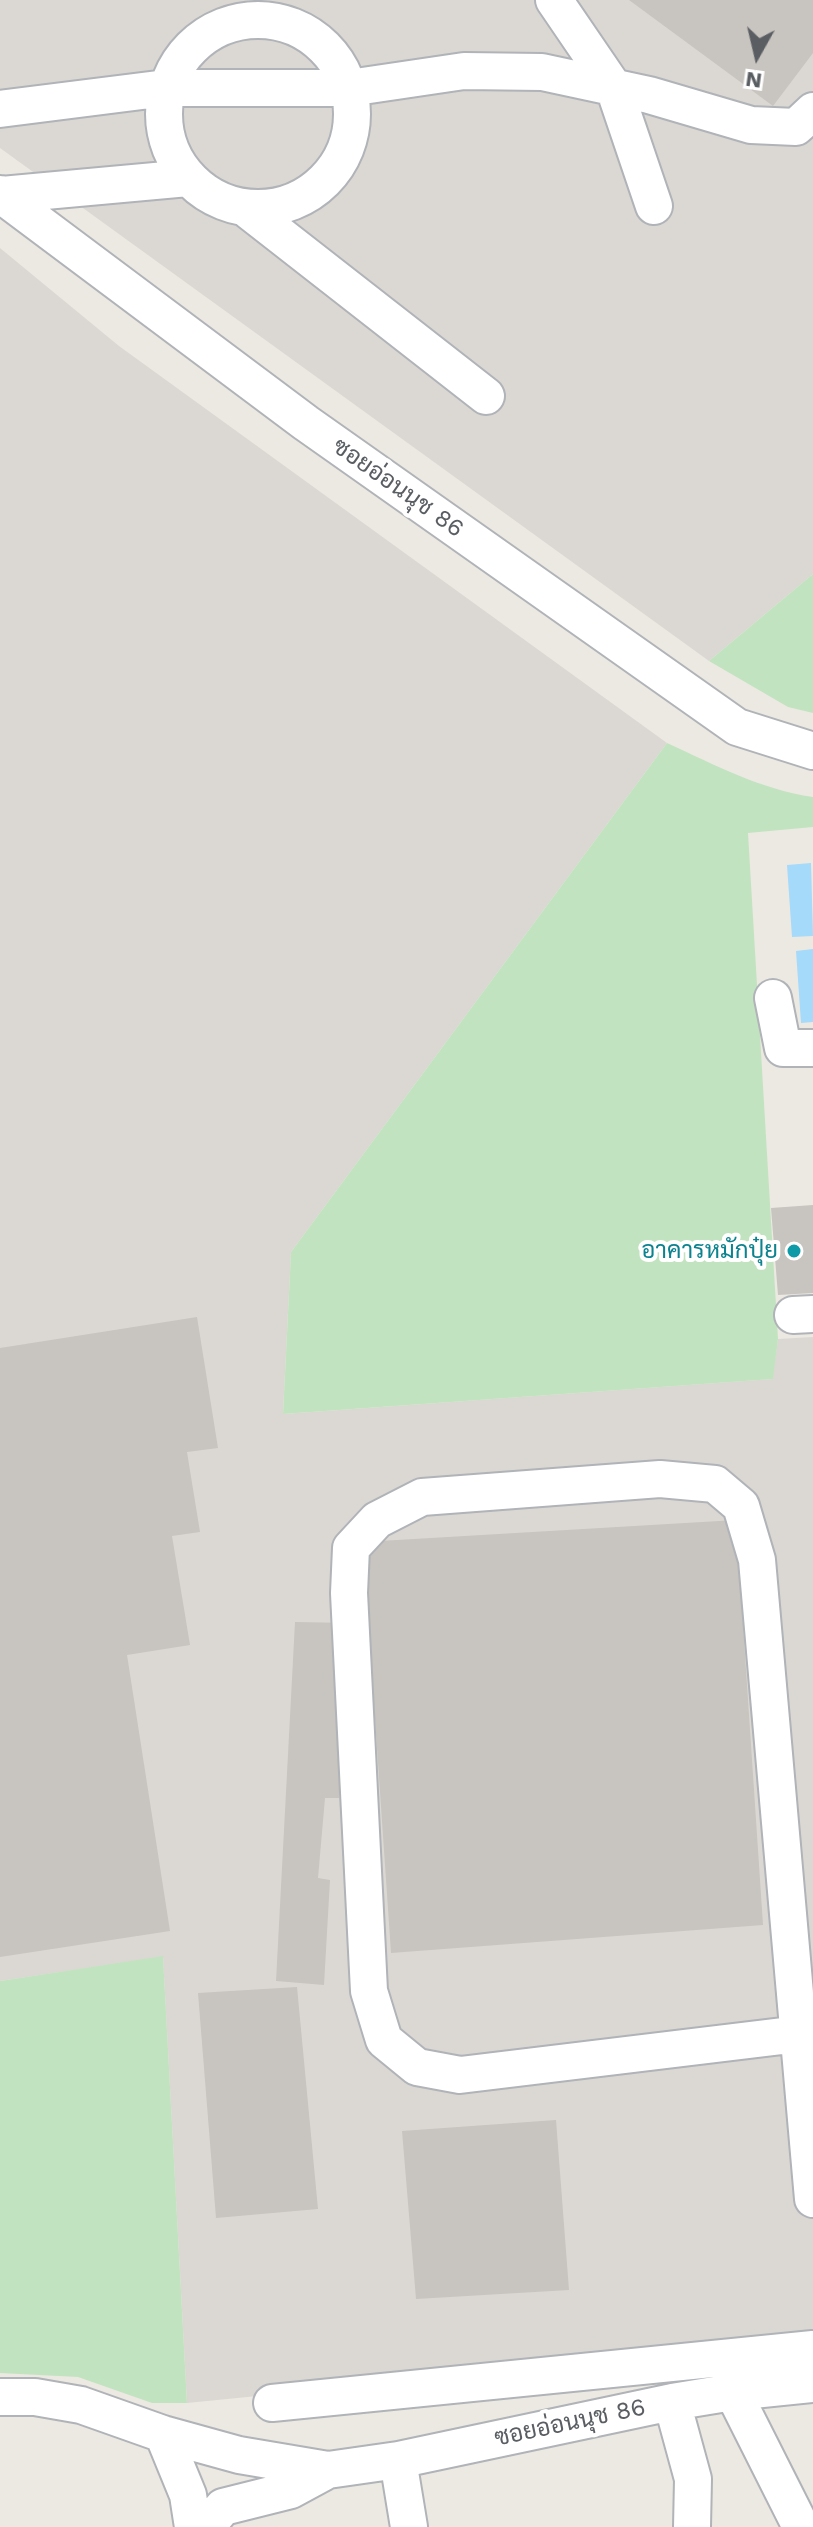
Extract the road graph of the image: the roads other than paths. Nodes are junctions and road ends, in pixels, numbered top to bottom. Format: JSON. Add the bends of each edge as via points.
{"nodes":[{"id":1,"x":554,"y":0,"type":"edge"},
{"id":2,"x":166,"y":88,"type":"junction"},
{"id":3,"x":349,"y":88,"type":"junction"},
{"id":4,"x":614,"y":88,"type":"junction"},
{"id":5,"x":0,"y":109,"type":"edge"},
{"id":6,"x":813,"y":111,"type":"edge"},
{"id":7,"x":188,"y":178,"type":"junction"},
{"id":8,"x":0,"y":195,"type":"edge"},
{"id":9,"x":654,"y":206,"type":"dead end"},
{"id":10,"x":244,"y":207,"type":"junction"},
{"id":11,"x":486,"y":396,"type":"dead end"},
{"id":12,"x":813,"y":751,"type":"edge"},
{"id":13,"x":773,"y":998,"type":"dead end"},
{"id":14,"x":813,"y":1048,"type":"edge"},
{"id":15,"x":799,"y":2034,"type":"junction"},
{"id":16,"x":813,"y":2199,"type":"edge"},
{"id":17,"x":813,"y":2349,"type":"edge"},
{"id":18,"x":813,"y":2384,"type":"edge"},
{"id":19,"x":733,"y":2392,"type":"junction"},
{"id":20,"x":0,"y":2397,"type":"edge"},
{"id":21,"x":672,"y":2402,"type":"junction"},
{"id":22,"x":272,"y":2403,"type":"dead end"},
{"id":23,"x":163,"y":2434,"type":"junction"},
{"id":24,"x":398,"y":2460,"type":"junction"},
{"id":25,"x":328,"y":2470,"type":"junction"},
{"id":26,"x":193,"y":2527,"type":"edge"},
{"id":27,"x":206,"y":2527,"type":"edge"},
{"id":28,"x":409,"y":2527,"type":"edge"},
{"id":29,"x":692,"y":2527,"type":"edge"},
{"id":30,"x":801,"y":2527,"type":"edge"}],
"edges":[{"from":1,"to":4,"type":"street"},
{"from":2,"to":3,"type":"street"},
{"from":2,"to":3,"type":"street","via":[[180,60],[201,38],[228,24],[259,19],[289,25],[315,39],[336,61]]},
{"from":2,"to":5,"type":"street"},
{"from":2,"to":7,"type":"street","via":[[164,120],[171,151]]},
{"from":3,"to":4,"type":"street","via":[[464,71],[542,72]]},
{"from":3,"to":10,"type":"street","via":[[350,134],[331,175],[306,195],[276,207]]},
{"from":4,"to":6,"type":"street","via":[[751,125],[796,127]]},
{"from":4,"to":9,"type":"street"},
{"from":7,"to":8,"type":"street"},
{"from":7,"to":10,"type":"street","via":[[213,197]]},
{"from":8,"to":12,"type":"street","name":"ซอยอ่อนนุช 86","via":[[306,423],[737,727]]},
{"from":10,"to":11,"type":"street"},
{"from":13,"to":14,"type":"street","via":[[783,1048]]},
{"from":15,"to":15,"type":"street","via":[[460,2075],[417,2067],[384,2040],[369,1991],[349,1593],[351,1548],[377,1520],[422,1497],[660,1479],[715,1484],[741,1506],[757,1560]]},
{"from":15,"to":16,"type":"street"},
{"from":17,"to":22,"type":"street"},
{"from":18,"to":19,"type":"street","name":"ซอยอ่อนนุช 86"},
{"from":19,"to":21,"type":"street","name":"ซอยอ่อนนุช 86"},
{"from":19,"to":30,"type":"street"},
{"from":20,"to":23,"type":"street","name":"ซอยอ่อนนุช 86","via":[[81,2405]]},
{"from":21,"to":24,"type":"street","name":"ซอยอ่อนนุช 86"},
{"from":21,"to":29,"type":"street","via":[[693,2479]]},
{"from":23,"to":25,"type":"street","name":"ซอยอ่อนนุช 86","via":[[239,2455]]},
{"from":23,"to":26,"type":"street","via":[[188,2495]]},
{"from":24,"to":25,"type":"street","name":"ซอยอ่อนนุช 86"},
{"from":24,"to":28,"type":"street"},
{"from":25,"to":27,"type":"street","name":"ซอยอ่อนนุช 86","via":[[291,2490],[223,2507]]}]}
